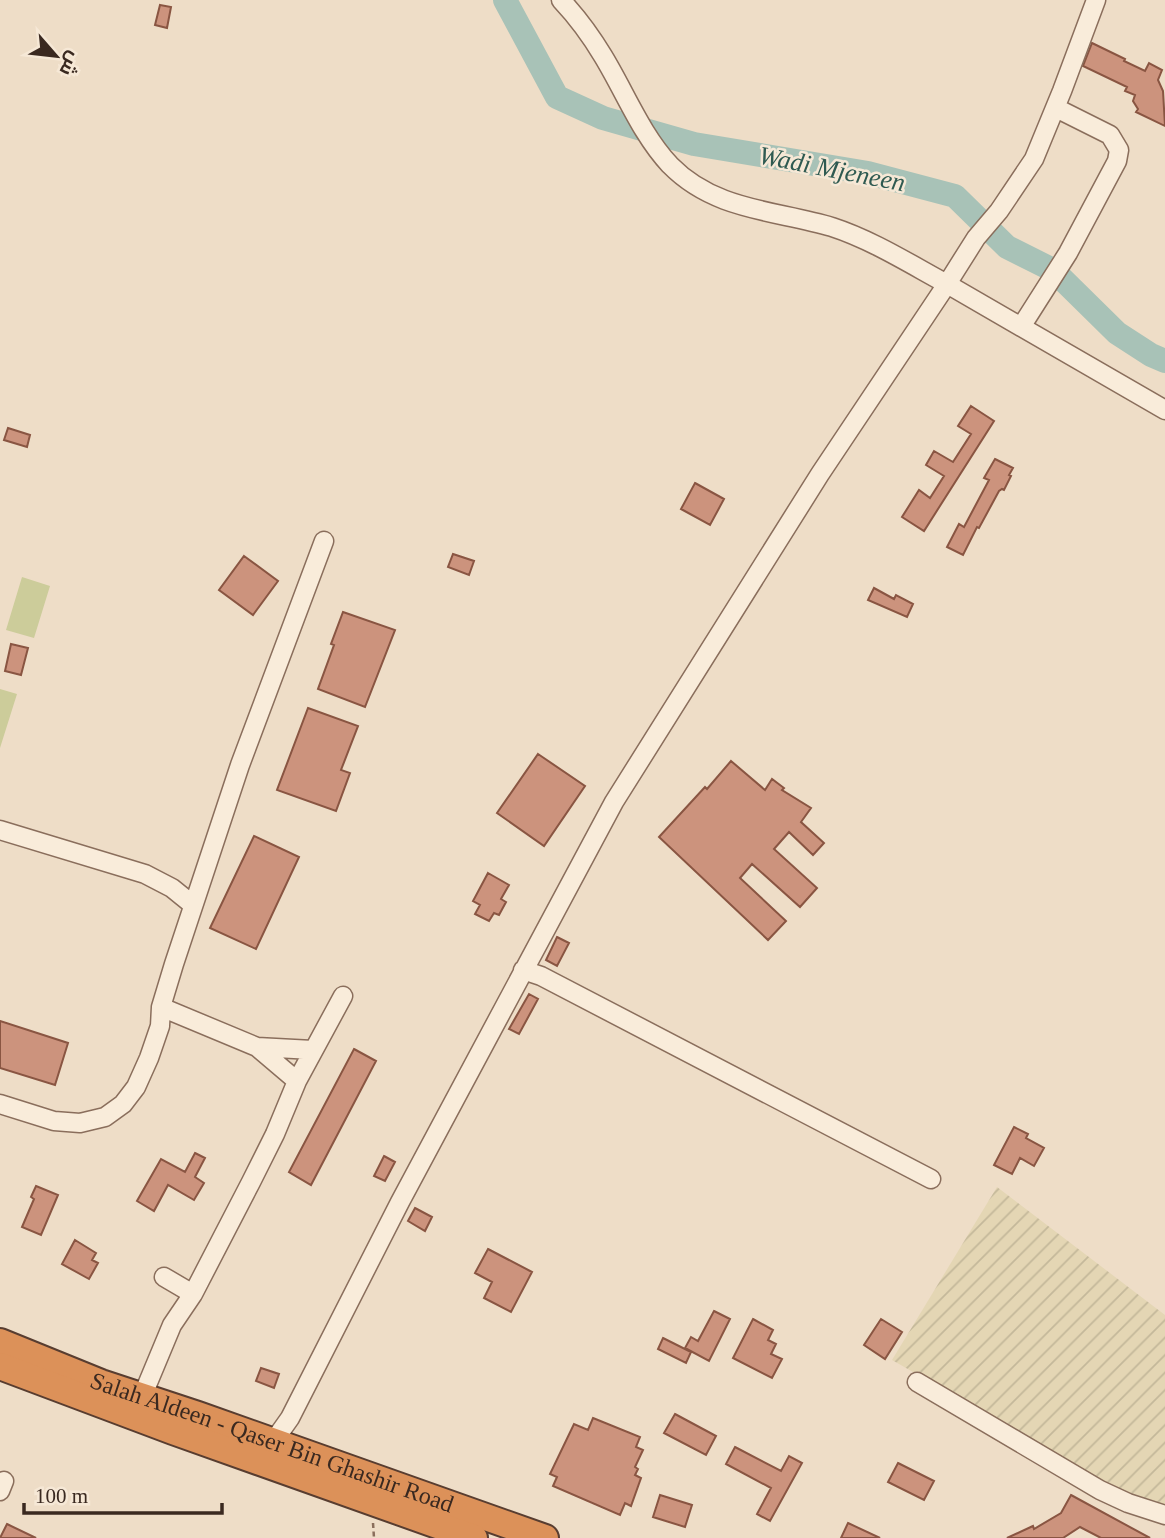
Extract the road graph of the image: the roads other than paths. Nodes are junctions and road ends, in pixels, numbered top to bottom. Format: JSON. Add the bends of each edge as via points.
{"nodes":[{"id":1,"x":561,"y":0,"type":"edge"},
{"id":2,"x":1096,"y":0,"type":"edge"},
{"id":3,"x":1056,"y":108,"type":"junction"},
{"id":4,"x":947,"y":284,"type":"junction"},
{"id":5,"x":1021,"y":327,"type":"junction"},
{"id":6,"x":1165,"y":410,"type":"edge"},
{"id":7,"x":324,"y":541,"type":"dead end"},
{"id":8,"x":0,"y":830,"type":"edge"},
{"id":9,"x":193,"y":905,"type":"junction"},
{"id":10,"x":523,"y":970,"type":"junction"},
{"id":11,"x":342,"y":996,"type":"dead end"},
{"id":12,"x":162,"y":1007,"type":"junction"},
{"id":13,"x":257,"y":1047,"type":"junction"},
{"id":14,"x":313,"y":1050,"type":"junction"},
{"id":15,"x":297,"y":1081,"type":"junction"},
{"id":16,"x":0,"y":1104,"type":"edge"},
{"id":17,"x":931,"y":1180,"type":"dead end"},
{"id":18,"x":164,"y":1277,"type":"dead end"},
{"id":19,"x":193,"y":1294,"type":"junction"},
{"id":20,"x":0,"y":1342,"type":"edge"},
{"id":21,"x":0,"y":1366,"type":"edge"},
{"id":22,"x":916,"y":1382,"type":"dead end"},
{"id":23,"x":142,"y":1396,"type":"junction"},
{"id":24,"x":238,"y":1442,"type":"junction"},
{"id":25,"x":273,"y":1442,"type":"junction"},
{"id":26,"x":1165,"y":1515,"type":"edge"},
{"id":27,"x":474,"y":1538,"type":"edge"},
{"id":28,"x":545,"y":1538,"type":"edge"}],
"edges":[{"from":1,"to":4,"type":"street","via":[[602,54],[653,141],[670,164],[697,187],[722,200],[830,226]]},
{"from":2,"to":3,"type":"street"},
{"from":3,"to":4,"type":"street","via":[[1034,159]]},
{"from":3,"to":5,"type":"street","via":[[1110,135],[1119,150],[1112,174]]},
{"from":4,"to":5,"type":"street"},
{"from":4,"to":10,"type":"street","via":[[697,667],[614,802]]},
{"from":5,"to":6,"type":"street"},
{"from":7,"to":9,"type":"street"},
{"from":8,"to":9,"type":"street","via":[[145,874]]},
{"from":9,"to":12,"type":"street"},
{"from":10,"to":17,"type":"street","via":[[564,987]]},
{"from":10,"to":25,"type":"street","via":[[290,1419]]},
{"from":11,"to":14,"type":"street"},
{"from":12,"to":13,"type":"street"},
{"from":12,"to":16,"type":"street","via":[[160,1026],[136,1087],[105,1117],[80,1123],[54,1121]]},
{"from":13,"to":14,"type":"street"},
{"from":13,"to":15,"type":"street"},
{"from":14,"to":15,"type":"street"},
{"from":15,"to":19,"type":"street"},
{"from":18,"to":19,"type":"street"},
{"from":19,"to":23,"type":"street","via":[[172,1325]]},
{"from":20,"to":23,"type":"highway","name":"Salah Aldeen - Qaser Bin Ghashir Road"},
{"from":21,"to":24,"type":"highway"},
{"from":22,"to":26,"type":"street","via":[[1100,1490]]},
{"from":23,"to":24,"type":"highway","name":"Salah Aldeen - Qaser Bin Ghashir Road"},
{"from":24,"to":25,"type":"highway","name":"Salah Aldeen - Qaser Bin Ghashir Road"},
{"from":24,"to":27,"type":"highway"},
{"from":25,"to":28,"type":"highway","name":"Salah Aldeen - Qaser Bin Ghashir Road"}]}
